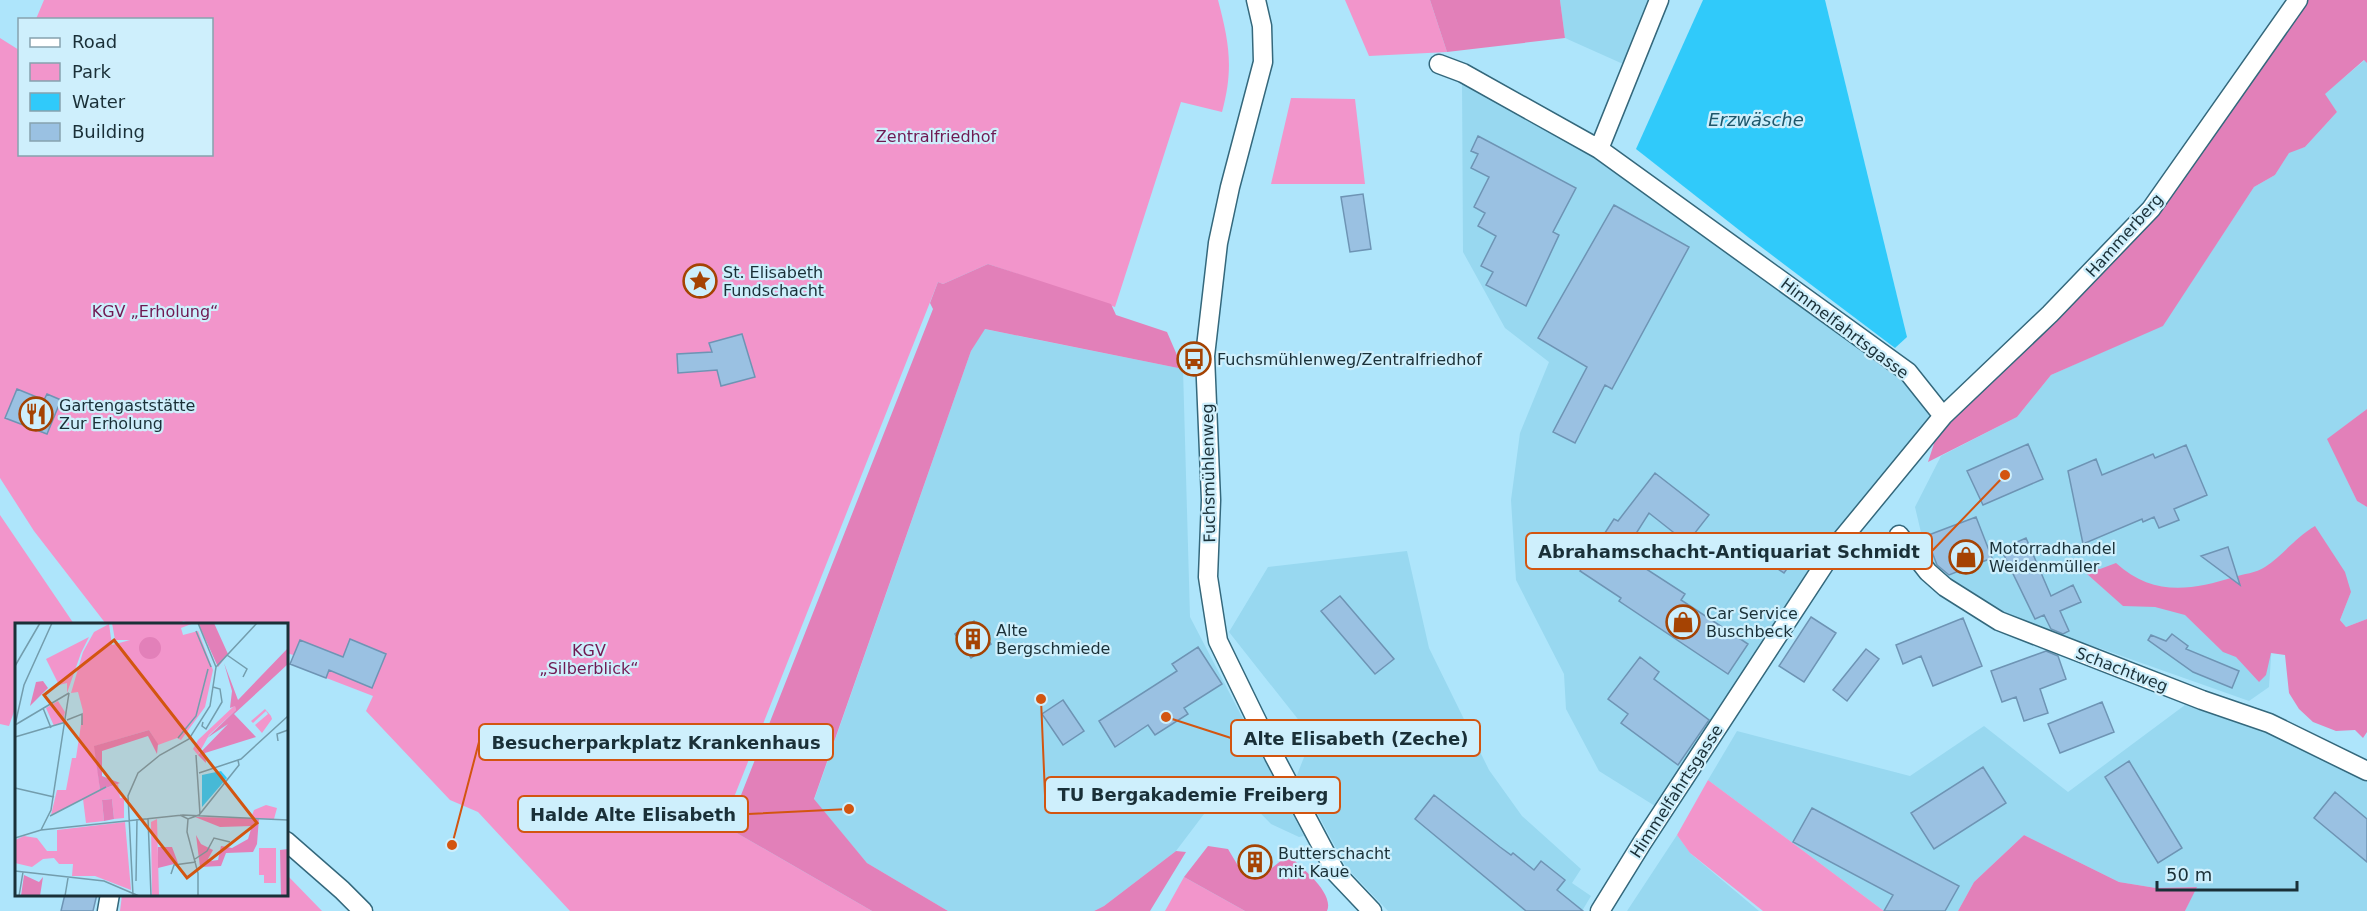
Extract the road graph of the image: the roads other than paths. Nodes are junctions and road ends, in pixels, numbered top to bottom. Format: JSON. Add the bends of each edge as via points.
{"nodes":[{"id":1,"x":1256,"y":0,"type":"edge"},
{"id":2,"x":1659,"y":0,"type":"edge"},
{"id":3,"x":2298,"y":0,"type":"edge"},
{"id":4,"x":1438,"y":64,"type":"dead end"},
{"id":5,"x":1599,"y":148,"type":"junction"},
{"id":6,"x":1943,"y":416,"type":"junction"},
{"id":7,"x":1899,"y":535,"type":"dead end"},
{"id":8,"x":2367,"y":771,"type":"edge"},
{"id":9,"x":288,"y":843,"type":"edge"},
{"id":10,"x":110,"y":896,"type":"edge"},
{"id":11,"x":107,"y":911,"type":"edge"},
{"id":12,"x":363,"y":911,"type":"edge"},
{"id":13,"x":1372,"y":911,"type":"edge"},
{"id":14,"x":1600,"y":911,"type":"edge"}],
"edges":[{"from":1,"to":13,"type":"street","name":"Fuchsmühlenweg","via":[[1262,26],[1263,62],[1218,243],[1205,356],[1211,500],[1208,577],[1218,641],[1269,745],[1336,873]]},
{"from":2,"to":5,"type":"street"},
{"from":3,"to":6,"type":"street","name":"Hammerberg","via":[[2151,209],[2050,314]]},
{"from":4,"to":5,"type":"street","name":"Himmelfahrtsgasse"},
{"from":5,"to":6,"type":"street","name":"Himmelfahrtsgasse","via":[[1908,372]]},
{"from":6,"to":14,"type":"street","name":"Himmelfahrtsgasse","via":[[1837,544]]},
{"from":7,"to":8,"type":"street","name":"Schachtweg","via":[[1945,587],[1999,621],[2269,723]]},
{"from":9,"to":12,"type":"street"},
{"from":10,"to":11,"type":"street"}]}
